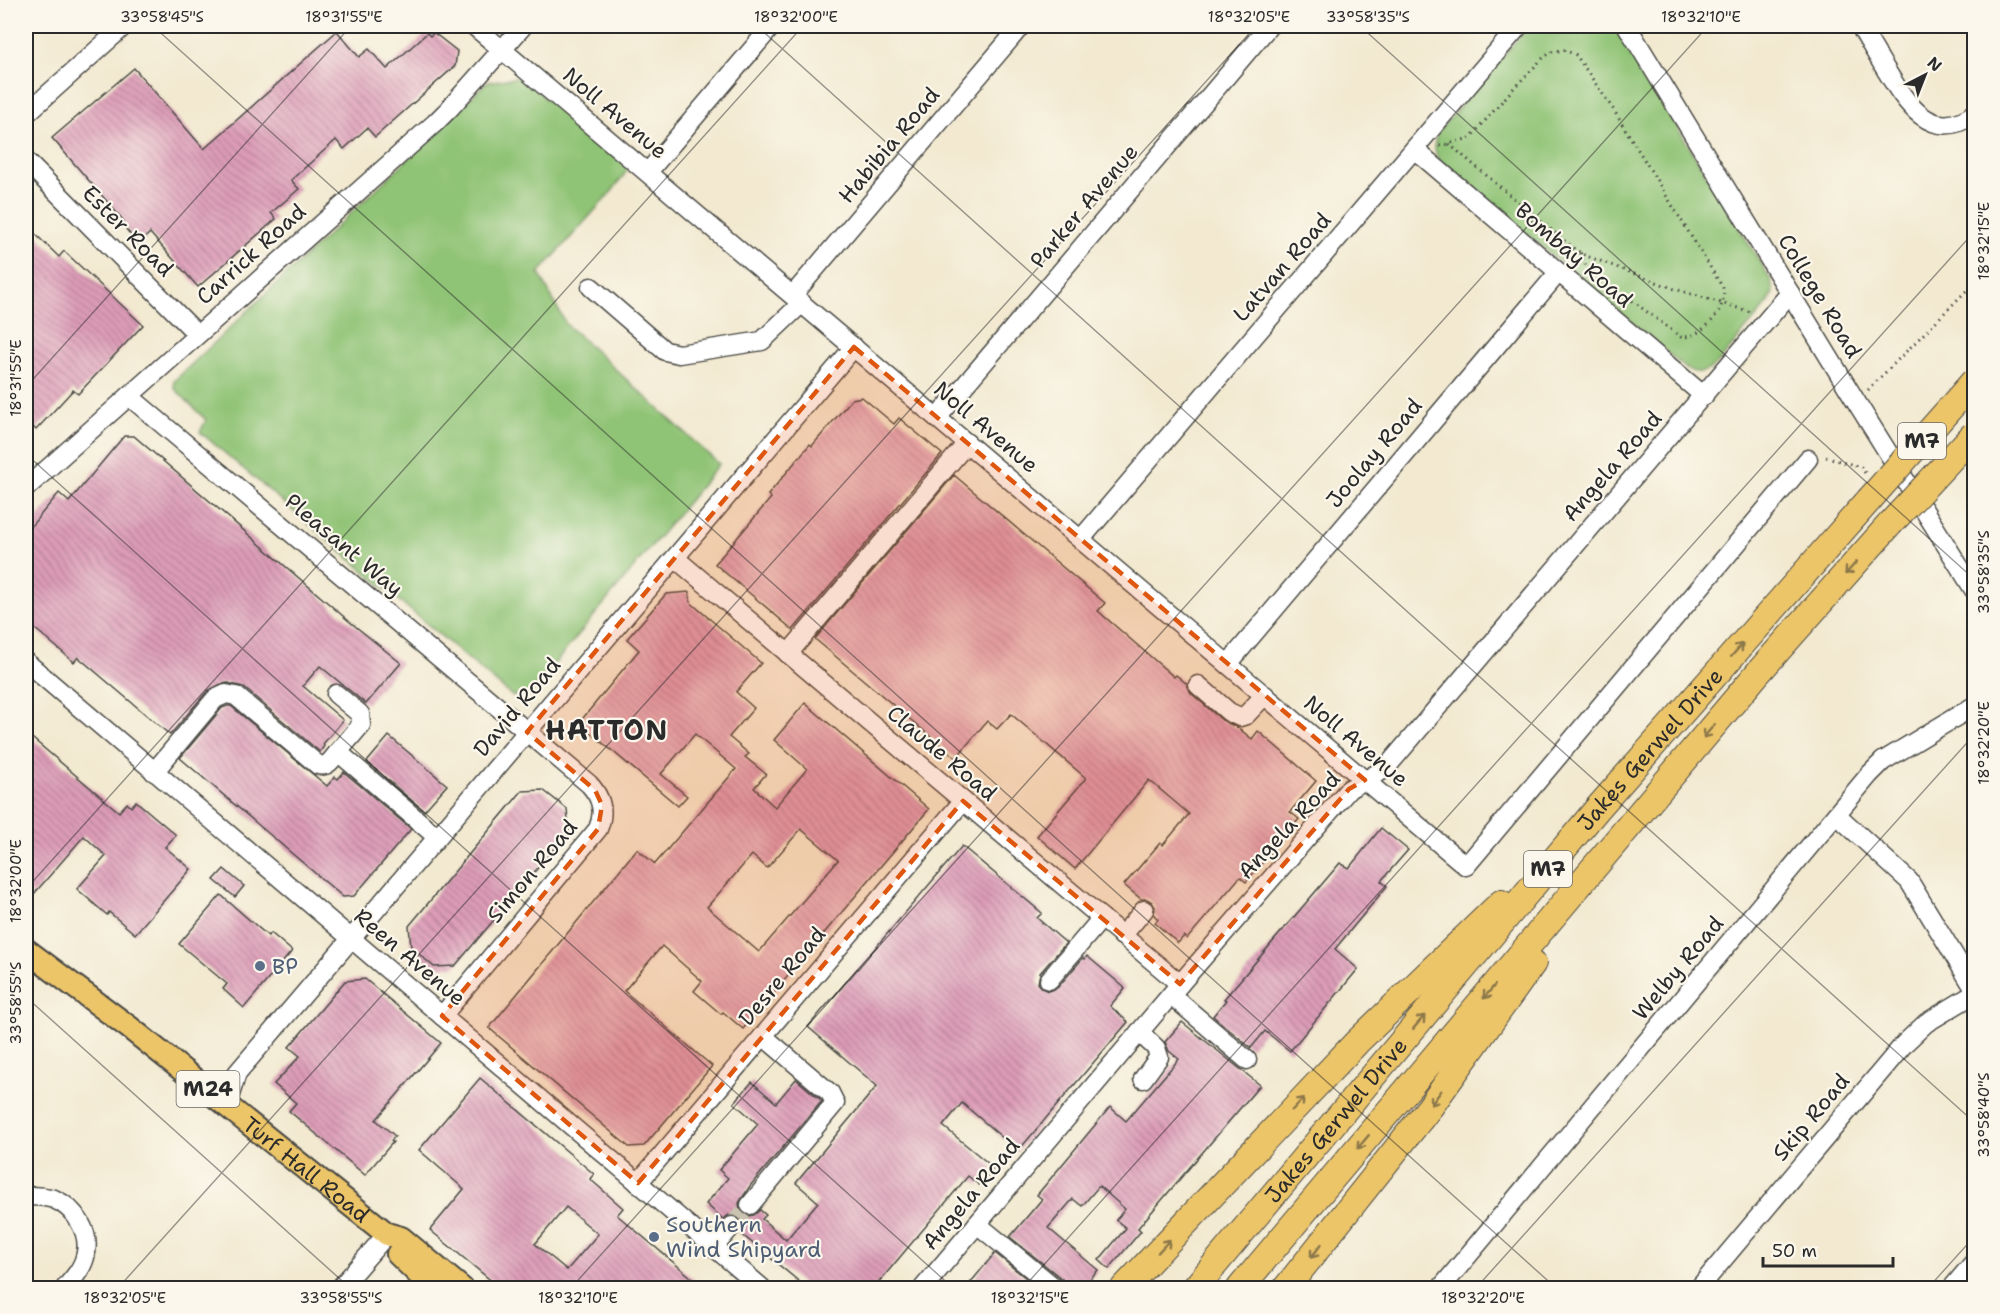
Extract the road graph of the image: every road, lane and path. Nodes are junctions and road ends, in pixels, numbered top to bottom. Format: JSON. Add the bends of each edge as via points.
{"nodes":[{"id":1,"x":124,"y":26,"type":"edge"},
{"id":2,"x":474,"y":26,"type":"edge"},
{"id":3,"x":524,"y":26,"type":"edge"},
{"id":4,"x":772,"y":26,"type":"edge"},
{"id":5,"x":1021,"y":26,"type":"edge"},
{"id":6,"x":1269,"y":26,"type":"edge"},
{"id":7,"x":1520,"y":26,"type":"edge"},
{"id":8,"x":1627,"y":26,"type":"edge"},
{"id":9,"x":1860,"y":26,"type":"edge"},
{"id":10,"x":503,"y":50,"type":"junction"},
{"id":11,"x":26,"y":114,"type":"edge"},
{"id":12,"x":1974,"y":114,"type":"edge"},
{"id":13,"x":1449,"y":144,"type":"junction"},
{"id":14,"x":1435,"y":148,"type":"dead end"},
{"id":15,"x":1414,"y":149,"type":"junction"},
{"id":16,"x":26,"y":161,"type":"edge"},
{"id":17,"x":648,"y":172,"type":"junction"},
{"id":18,"x":1580,"y":252,"type":"junction"},
{"id":19,"x":1558,"y":273,"type":"junction"},
{"id":20,"x":1974,"y":283,"type":"edge"},
{"id":21,"x":591,"y":287,"type":"dead end"},
{"id":22,"x":1790,"y":293,"type":"junction"},
{"id":23,"x":797,"y":299,"type":"junction"},
{"id":24,"x":1722,"y":304,"type":"junction"},
{"id":25,"x":1756,"y":314,"type":"dead end"},
{"id":26,"x":197,"y":334,"type":"junction"},
{"id":27,"x":854,"y":347,"type":"junction"},
{"id":28,"x":1974,"y":381,"type":"edge"},
{"id":29,"x":1865,"y":393,"type":"dead end"},
{"id":30,"x":129,"y":396,"type":"junction"},
{"id":31,"x":1704,"y":396,"type":"junction"},
{"id":32,"x":937,"y":418,"type":"junction"},
{"id":33,"x":1974,"y":434,"type":"edge"},
{"id":34,"x":967,"y":443,"type":"junction"},
{"id":35,"x":1808,"y":459,"type":"dead end"},
{"id":36,"x":26,"y":488,"type":"edge"},
{"id":37,"x":1081,"y":539,"type":"junction"},
{"id":38,"x":675,"y":558,"type":"junction"},
{"id":39,"x":1974,"y":590,"type":"edge"},
{"id":40,"x":788,"y":654,"type":"junction"},
{"id":41,"x":26,"y":662,"type":"edge"},
{"id":42,"x":1228,"y":664,"type":"junction"},
{"id":43,"x":1198,"y":685,"type":"dead end"},
{"id":44,"x":336,"y":694,"type":"dead end"},
{"id":45,"x":1265,"y":695,"type":"junction"},
{"id":46,"x":1974,"y":706,"type":"edge"},
{"id":47,"x":527,"y":732,"type":"junction"},
{"id":48,"x":338,"y":752,"type":"junction"},
{"id":49,"x":154,"y":772,"type":"junction"},
{"id":50,"x":1365,"y":780,"type":"junction"},
{"id":51,"x":963,"y":801,"type":"junction"},
{"id":52,"x":1598,"y":808,"type":"junction"},
{"id":53,"x":1837,"y":815,"type":"junction"},
{"id":54,"x":1628,"y":827,"type":"junction"},
{"id":55,"x":437,"y":837,"type":"junction"},
{"id":56,"x":1144,"y":910,"type":"dead end"},
{"id":57,"x":1102,"y":918,"type":"junction"},
{"id":58,"x":1122,"y":936,"type":"junction"},
{"id":59,"x":351,"y":939,"type":"junction"},
{"id":60,"x":26,"y":950,"type":"edge"},
{"id":61,"x":1048,"y":980,"type":"dead end"},
{"id":62,"x":1974,"y":988,"type":"edge"},
{"id":63,"x":1175,"y":989,"type":"junction"},
{"id":64,"x":1974,"y":994,"type":"edge"},
{"id":65,"x":442,"y":1016,"type":"junction"},
{"id":66,"x":1139,"y":1032,"type":"junction"},
{"id":67,"x":763,"y":1036,"type":"junction"},
{"id":68,"x":1247,"y":1060,"type":"dead end"},
{"id":69,"x":1143,"y":1079,"type":"dead end"},
{"id":70,"x":226,"y":1104,"type":"junction"},
{"id":71,"x":638,"y":1183,"type":"junction"},
{"id":72,"x":26,"y":1196,"type":"edge"},
{"id":73,"x":750,"y":1205,"type":"tunnel mouth"},
{"id":74,"x":977,"y":1224,"type":"junction"},
{"id":75,"x":732,"y":1226,"type":"tunnel mouth"},
{"id":76,"x":387,"y":1234,"type":"junction"},
{"id":77,"x":714,"y":1247,"type":"junction"},
{"id":78,"x":1974,"y":1262,"type":"edge"},
{"id":79,"x":65,"y":1288,"type":"edge"},
{"id":80,"x":340,"y":1288,"type":"edge"},
{"id":81,"x":433,"y":1288,"type":"edge"},
{"id":82,"x":461,"y":1288,"type":"edge"},
{"id":83,"x":762,"y":1288,"type":"edge"},
{"id":84,"x":923,"y":1288,"type":"edge"},
{"id":85,"x":1054,"y":1288,"type":"edge"},
{"id":86,"x":1124,"y":1288,"type":"edge"},
{"id":87,"x":1194,"y":1288,"type":"edge"},
{"id":88,"x":1240,"y":1288,"type":"edge"},
{"id":89,"x":1286,"y":1288,"type":"edge"},
{"id":90,"x":1441,"y":1288,"type":"edge"},
{"id":91,"x":1699,"y":1288,"type":"edge"},
{"id":92,"x":1952,"y":1288,"type":"edge"}],
"edges":[{"from":1,"to":11,"type":"street"},
{"from":2,"to":10,"type":"street","name":"Noll Avenue"},
{"from":3,"to":10,"type":"street","name":"Carrick Road"},
{"from":4,"to":17,"type":"street"},
{"from":5,"to":23,"type":"street","name":"Habibia Road"},
{"from":6,"to":32,"type":"street","name":"Parker Avenue"},
{"from":7,"to":15,"type":"street","name":"Latvan Road"},
{"from":8,"to":22,"type":"street","name":"College Road"},
{"from":9,"to":12,"type":"street","via":[[1903,98],[1923,118],[1949,124]]},
{"from":10,"to":17,"type":"street","name":"Noll Avenue"},
{"from":10,"to":26,"type":"street","name":"Carrick Road","via":[[442,116]]},
{"from":13,"to":14,"type":"path"},
{"from":13,"to":18,"type":"path"},
{"from":13,"to":24,"type":"path","via":[[1470,138],[1544,57],[1564,50],[1576,55],[1723,288]]},
{"from":15,"to":19,"type":"street","name":"Bombay Road"},
{"from":15,"to":37,"type":"street","name":"Latvan Road"},
{"from":16,"to":26,"type":"street","name":"Ester Road"},
{"from":17,"to":23,"type":"street","name":"Noll Avenue"},
{"from":18,"to":24,"type":"path"},
{"from":18,"to":24,"type":"path","via":[[1592,271],[1681,338],[1705,329]]},
{"from":19,"to":31,"type":"street","name":"Bombay Road"},
{"from":19,"to":42,"type":"street","name":"Joolay Road"},
{"from":20,"to":29,"type":"path"},
{"from":21,"to":23,"type":"street","name":"Habibia Road","via":[[665,351],[678,354],[762,341]]},
{"from":22,"to":31,"type":"street","name":"Angela Road"},
{"from":22,"to":39,"type":"street","name":"College Road"},
{"from":23,"to":27,"type":"street","name":"Noll Avenue"},
{"from":24,"to":25,"type":"path"},
{"from":26,"to":30,"type":"street","name":"Carrick Road"},
{"from":27,"to":32,"type":"street","name":"Noll Avenue"},
{"from":27,"to":38,"type":"street","name":"David Road"},
{"from":52,"to":28,"type":"highway","name":"Jakes Gerwel Drive","number":"M7","one_way":true,"bridge":true},
{"from":30,"to":36,"type":"street","name":"Carrick Road"},
{"from":30,"to":47,"type":"street","name":"Pleasant Way"},
{"from":31,"to":50,"type":"street","name":"Angela Road","via":[[1385,768]]},
{"from":32,"to":34,"type":"street","name":"Noll Avenue"},
{"from":33,"to":54,"type":"highway","name":"Jakes Gerwel Drive","number":"M7","one_way":true,"bridge":true,"via":[[1756,674]]},
{"from":34,"to":37,"type":"street","name":"Noll Avenue"},
{"from":34,"to":40,"type":"street"},
{"from":35,"to":50,"type":"street","name":"Noll Avenue","via":[[1466,866]]},
{"from":37,"to":42,"type":"street","name":"Noll Avenue"},
{"from":38,"to":40,"type":"street","name":"Claude Road"},
{"from":38,"to":47,"type":"street","name":"David Road"},
{"from":40,"to":51,"type":"street","name":"Claude Road"},
{"from":41,"to":49,"type":"street","name":"Reen Avenue"},
{"from":42,"to":45,"type":"street","name":"Noll Avenue"},
{"from":43,"to":45,"type":"street","via":[[1240,717]]},
{"from":44,"to":48,"type":"street","via":[[360,714],[361,725]]},
{"from":45,"to":50,"type":"street","name":"Noll Avenue"},
{"from":46,"to":53,"type":"street","name":"Welby Road","via":[[1880,764]]},
{"from":47,"to":55,"type":"street","name":"David Road"},
{"from":47,"to":65,"type":"street","name":"Simon Road","via":[[595,790],[602,805],[601,821],[593,836]]},
{"from":48,"to":49,"type":"street","via":[[328,764],[318,765],[236,696],[226,694],[215,699]]},
{"from":48,"to":55,"type":"street"},
{"from":49,"to":59,"type":"street","name":"Reen Avenue"},
{"from":50,"to":63,"type":"street","name":"Angela Road","via":[[1349,789]]},
{"from":51,"to":57,"type":"street","name":"Claude Road"},
{"from":51,"to":67,"type":"street","name":"Desre Road"},
{"from":86,"to":52,"type":"highway","one_way":true,"via":[[1357,1042]]},
{"from":87,"to":52,"type":"highway","name":"Jakes Gerwel Drive","number":"M7","one_way":true},
{"from":53,"to":62,"type":"street","via":[[1910,881]]},
{"from":53,"to":90,"type":"street","name":"Welby Road"},
{"from":54,"to":88,"type":"highway","name":"Jakes Gerwel Drive","number":"M7","one_way":true},
{"from":54,"to":89,"type":"highway","one_way":true,"via":[[1430,1107]]},
{"from":55,"to":59,"type":"street","name":"David Road"},
{"from":56,"to":58,"type":"street"},
{"from":57,"to":58,"type":"street","name":"Claude Road"},
{"from":57,"to":61,"type":"street"},
{"from":58,"to":63,"type":"street","name":"Claude Road"},
{"from":59,"to":65,"type":"street","name":"Reen Avenue"},
{"from":59,"to":70,"type":"street","name":"David Road","via":[[237,1073]]},
{"from":60,"to":70,"type":"main road","name":"Turf Hall Road","number":"M24"},
{"from":63,"to":66,"type":"street","name":"Angela Road"},
{"from":63,"to":68,"type":"street","name":"Claude Road"},
{"from":64,"to":91,"type":"street","name":"Skip Road","via":[[1926,1023],[1904,1044]]},
{"from":65,"to":71,"type":"street","name":"Reen Avenue"},
{"from":66,"to":69,"type":"street","via":[[1156,1048],[1159,1057]]},
{"from":66,"to":74,"type":"street","name":"Angela Road"},
{"from":67,"to":71,"type":"street","name":"Desre Road"},
{"from":67,"to":73,"type":"street","via":[[830,1093],[835,1103]]},
{"from":70,"to":76,"type":"main road","name":"Turf Hall Road","number":"M24"},
{"from":71,"to":77,"type":"street","name":"Reen Avenue"},
{"from":72,"to":79,"type":"street","via":[[61,1203],[82,1226],[87,1238],[86,1256]]},
{"from":74,"to":84,"type":"street","name":"Angela Road"},
{"from":74,"to":85,"type":"street"},
{"from":75,"to":77,"type":"street"},
{"from":76,"to":80,"type":"street"},
{"from":76,"to":81,"type":"main road","name":"Turf Hall Road","number":"M24","via":[[392,1248]]},
{"from":76,"to":82,"type":"main road","name":"Turf Hall Road","number":"M24","via":[[401,1238]]},
{"from":77,"to":83,"type":"street","name":"Reen Avenue"},
{"from":78,"to":92,"type":"street"}]}
